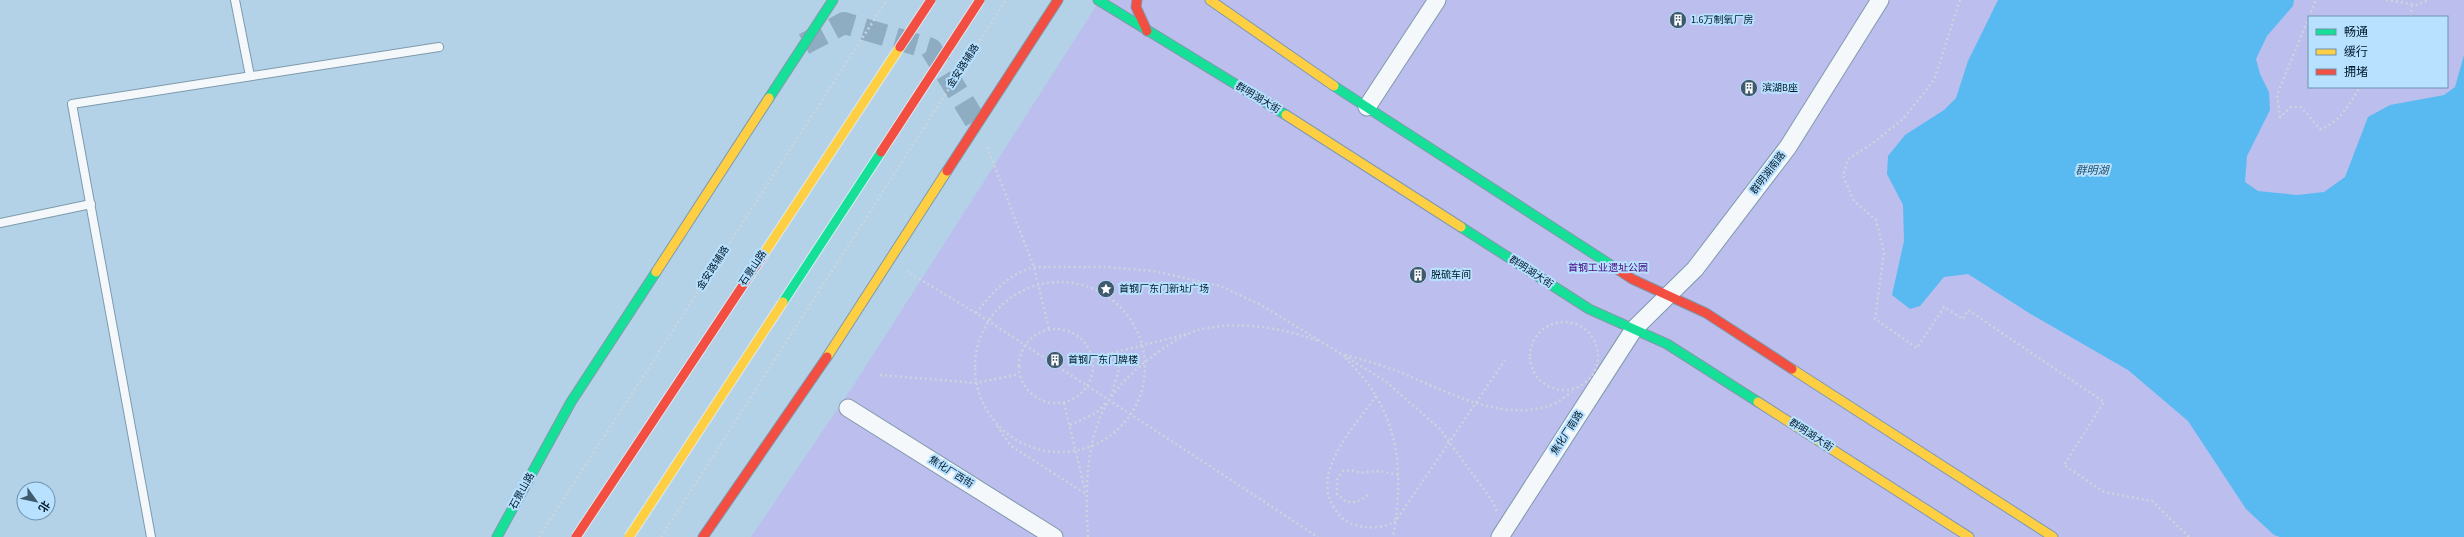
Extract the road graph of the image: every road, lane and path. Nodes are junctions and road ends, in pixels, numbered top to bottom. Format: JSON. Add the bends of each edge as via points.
{"nodes":[{"id":1,"x":235,"y":0,"type":"edge"},
{"id":2,"x":833,"y":0,"type":"edge"},
{"id":3,"x":887,"y":0,"type":"edge"},
{"id":4,"x":931,"y":0,"type":"edge"},
{"id":5,"x":980,"y":0,"type":"edge"},
{"id":6,"x":1006,"y":0,"type":"edge"},
{"id":7,"x":1058,"y":0,"type":"edge"},
{"id":8,"x":1098,"y":0,"type":"edge"},
{"id":9,"x":1137,"y":0,"type":"edge"},
{"id":10,"x":1210,"y":0,"type":"edge"},
{"id":11,"x":1437,"y":0,"type":"edge"},
{"id":12,"x":1880,"y":0,"type":"edge"},
{"id":13,"x":1960,"y":0,"type":"edge"},
{"id":14,"x":2316,"y":0,"type":"edge"},
{"id":15,"x":2386,"y":0,"type":"edge"},
{"id":16,"x":2428,"y":0,"type":"edge"},
{"id":17,"x":2412,"y":5,"type":"junction"},
{"id":18,"x":2309,"y":16,"type":"edge"},
{"id":19,"x":2411,"y":16,"type":"edge"},
{"id":20,"x":2308,"y":19,"type":"edge"},
{"id":21,"x":1147,"y":30,"type":"junction"},
{"id":22,"x":438,"y":47,"type":"dead end"},
{"id":23,"x":250,"y":76,"type":"junction"},
{"id":24,"x":2359,"y":88,"type":"edge"},
{"id":25,"x":1367,"y":107,"type":"junction"},
{"id":26,"x":978,"y":125,"type":"junction"},
{"id":27,"x":90,"y":204,"type":"junction"},
{"id":28,"x":0,"y":223,"type":"edge"},
{"id":29,"x":888,"y":260,"type":"junction"},
{"id":30,"x":1034,"y":267,"type":"junction"},
{"id":31,"x":1038,"y":283,"type":"junction"},
{"id":32,"x":1669,"y":296,"type":"junction"},
{"id":33,"x":976,"y":313,"type":"junction"},
{"id":34,"x":988,"y":320,"type":"junction"},
{"id":35,"x":1634,"y":328,"type":"junction"},
{"id":36,"x":1049,"y":330,"type":"junction"},
{"id":37,"x":1193,"y":332,"type":"junction"},
{"id":38,"x":1324,"y":343,"type":"junction"},
{"id":39,"x":1025,"y":344,"type":"junction"},
{"id":40,"x":1142,"y":346,"type":"junction"},
{"id":41,"x":1119,"y":352,"type":"junction"},
{"id":42,"x":1340,"y":353,"type":"junction"},
{"id":43,"x":1092,"y":358,"type":"junction"},
{"id":44,"x":1505,"y":360,"type":"dead end"},
{"id":45,"x":1145,"y":362,"type":"junction"},
{"id":46,"x":1020,"y":374,"type":"junction"},
{"id":47,"x":880,"y":375,"type":"dead end"},
{"id":48,"x":977,"y":383,"type":"junction"},
{"id":49,"x":1586,"y":383,"type":"junction"},
{"id":50,"x":1088,"y":386,"type":"junction"},
{"id":51,"x":1376,"y":396,"type":"junction"},
{"id":52,"x":1109,"y":400,"type":"junction"},
{"id":53,"x":1476,"y":402,"type":"junction"},
{"id":54,"x":1064,"y":403,"type":"junction"},
{"id":55,"x":848,"y":408,"type":"dead end"},
{"id":56,"x":1132,"y":414,"type":"junction"},
{"id":57,"x":995,"y":423,"type":"junction"},
{"id":58,"x":1070,"y":425,"type":"junction"},
{"id":59,"x":1450,"y":441,"type":"junction"},
{"id":60,"x":1090,"y":446,"type":"junction"},
{"id":61,"x":1077,"y":450,"type":"junction"},
{"id":62,"x":1399,"y":475,"type":"junction"},
{"id":63,"x":1086,"y":494,"type":"junction"},
{"id":64,"x":1368,"y":495,"type":"dead end"},
{"id":65,"x":1395,"y":522,"type":"junction"},
{"id":66,"x":1502,"y":534,"type":"edge"},
{"id":67,"x":151,"y":537,"type":"edge"},
{"id":68,"x":497,"y":537,"type":"edge"},
{"id":69,"x":538,"y":537,"type":"edge"},
{"id":70,"x":576,"y":537,"type":"edge"},
{"id":71,"x":629,"y":537,"type":"edge"},
{"id":72,"x":661,"y":537,"type":"edge"},
{"id":73,"x":703,"y":537,"type":"edge"},
{"id":74,"x":1054,"y":537,"type":"edge"},
{"id":75,"x":1088,"y":537,"type":"edge"},
{"id":76,"x":1318,"y":537,"type":"edge"},
{"id":77,"x":1392,"y":537,"type":"edge"},
{"id":78,"x":1969,"y":537,"type":"edge"},
{"id":79,"x":2053,"y":537,"type":"edge"},
{"id":80,"x":2189,"y":537,"type":"edge"}],
"edges":[{"from":1,"to":23,"type":"lane"},
{"from":2,"to":68,"type":"main road","name":"石景山路","via":[[571,402]]},
{"from":3,"to":69,"type":"path","name":"金安路辅路","bridge":true},
{"from":4,"to":70,"type":"main road","name":"石景山路","bridge":true},
{"from":5,"to":71,"type":"main road","bridge":true},
{"from":6,"to":72,"type":"path","name":"金安路辅路","bridge":true},
{"from":7,"to":26,"type":"main road"},
{"from":8,"to":21,"type":"main road","name":"群明湖大街"},
{"from":9,"to":21,"type":"main road","via":[[1136,7]]},
{"from":10,"to":25,"type":"main road"},
{"from":11,"to":25,"type":"street"},
{"from":12,"to":32,"type":"street","name":"群明湖南路","via":[[1788,147],[1695,269]]},
{"from":13,"to":80,"type":"path","via":[[1934,80],[1903,119],[1873,143],[1848,158],[1846,164],[1843,176],[1851,195],[1854,201],[1876,220],[1884,253],[1875,319],[1918,348],[1944,307],[1963,319],[1968,310],[2104,402],[2064,465],[2104,492],[2152,501]]},
{"from":14,"to":18,"type":"path"},
{"from":15,"to":17,"type":"path"},
{"from":16,"to":17,"type":"path"},
{"from":17,"to":19,"type":"path"},
{"from":20,"to":24,"type":"path","via":[[2277,95],[2280,117],[2291,107],[2301,106],[2320,129],[2331,126],[2344,112]]},
{"from":21,"to":35,"type":"main road","name":"群明湖大街","via":[[1299,123],[1589,309]]},
{"from":22,"to":23,"type":"lane"},
{"from":23,"to":27,"type":"lane","via":[[72,104]]},
{"from":25,"to":32,"type":"main road","via":[[1632,279]]},
{"from":26,"to":29,"type":"main road"},
{"from":26,"to":30,"type":"path"},
{"from":27,"to":28,"type":"lane"},
{"from":27,"to":67,"type":"lane"},
{"from":29,"to":33,"type":"path"},
{"from":29,"to":73,"type":"main road","via":[[812,380]]},
{"from":30,"to":31,"type":"path"},
{"from":30,"to":33,"type":"path","via":[[1023,270],[998,287]]},
{"from":30,"to":38,"type":"path","via":[[1104,266],[1154,271],[1220,286],[1261,305]]},
{"from":31,"to":34,"type":"path","via":[[1009,298]]},
{"from":31,"to":36,"type":"path"},
{"from":31,"to":40,"type":"path","via":[[1065,281],[1094,288],[1119,304],[1137,327]]},
{"from":32,"to":35,"type":"street","name":"群明湖南路"},
{"from":32,"to":79,"type":"main road","via":[[1706,313]]},
{"from":33,"to":34,"type":"path"},
{"from":34,"to":39,"type":"path"},
{"from":34,"to":48,"type":"path","via":[[977,346],[974,373]]},
{"from":35,"to":66,"type":"street","name":"焦化厂南路"},
{"from":35,"to":78,"type":"main road","name":"群明湖大街","via":[[1667,344],[1757,400]]},
{"from":36,"to":39,"type":"path","via":[[1033,337]]},
{"from":36,"to":43,"type":"path","via":[[1066,330],[1077,335],[1086,343]]},
{"from":37,"to":38,"type":"path","via":[[1226,326],[1274,329]]},
{"from":37,"to":40,"type":"path"},
{"from":37,"to":45,"type":"path","via":[[1170,344]]},
{"from":38,"to":42,"type":"path"},
{"from":39,"to":46,"type":"path","via":[[1020,356]]},
{"from":39,"to":50,"type":"path"},
{"from":40,"to":41,"type":"path"},
{"from":40,"to":45,"type":"path"},
{"from":41,"to":43,"type":"path"},
{"from":41,"to":52,"type":"path","via":[[1116,384]]},
{"from":42,"to":51,"type":"path","via":[[1357,369]]},
{"from":42,"to":53,"type":"path","via":[[1380,364],[1444,392]]},
{"from":42,"to":59,"type":"path","via":[[1384,380],[1440,429]]},
{"from":43,"to":50,"type":"path","via":[[1092,377]]},
{"from":44,"to":53,"type":"path"},
{"from":45,"to":52,"type":"path","via":[[1127,378]]},
{"from":45,"to":56,"type":"path","via":[[1144,385]]},
{"from":46,"to":48,"type":"path"},
{"from":46,"to":54,"type":"path","via":[[1029,392],[1039,400]]},
{"from":47,"to":48,"type":"path"},
{"from":48,"to":57,"type":"path","via":[[981,400]]},
{"from":49,"to":49,"type":"path","via":[[1598,364],[1595,341],[1579,325],[1568,322],[1556,323],[1546,328],[1532,345],[1530,356],[1537,377],[1555,389],[1565,390]]},
{"from":49,"to":53,"type":"path","via":[[1554,404],[1525,410],[1492,407]]},
{"from":50,"to":52,"type":"path"},
{"from":50,"to":54,"type":"path","via":[[1076,398]]},
{"from":51,"to":62,"type":"path","via":[[1391,426]]},
{"from":51,"to":65,"type":"path","via":[[1330,464],[1326,479],[1327,494],[1341,518],[1353,525],[1382,528]]},
{"from":52,"to":56,"type":"path"},
{"from":52,"to":58,"type":"path","via":[[1096,413]]},
{"from":52,"to":60,"type":"path","via":[[1098,421]]},
{"from":53,"to":59,"type":"path"},
{"from":54,"to":58,"type":"path"},
{"from":55,"to":74,"type":"street","name":"焦化厂西街"},
{"from":56,"to":60,"type":"path","via":[[1117,431]]},
{"from":56,"to":76,"type":"path"},
{"from":57,"to":61,"type":"path","via":[[1015,440],[1040,450]]},
{"from":57,"to":63,"type":"path","via":[[1011,446]]},
{"from":58,"to":61,"type":"path"},
{"from":59,"to":65,"type":"path"},
{"from":59,"to":66,"type":"path","via":[[1493,502]]},
{"from":60,"to":61,"type":"path"},
{"from":60,"to":63,"type":"path"},
{"from":61,"to":63,"type":"path"},
{"from":62,"to":64,"type":"path","via":[[1379,471],[1343,471],[1337,480],[1337,494],[1346,502],[1357,502]]},
{"from":62,"to":65,"type":"path"},
{"from":63,"to":75,"type":"path"},
{"from":65,"to":77,"type":"path"}]}
